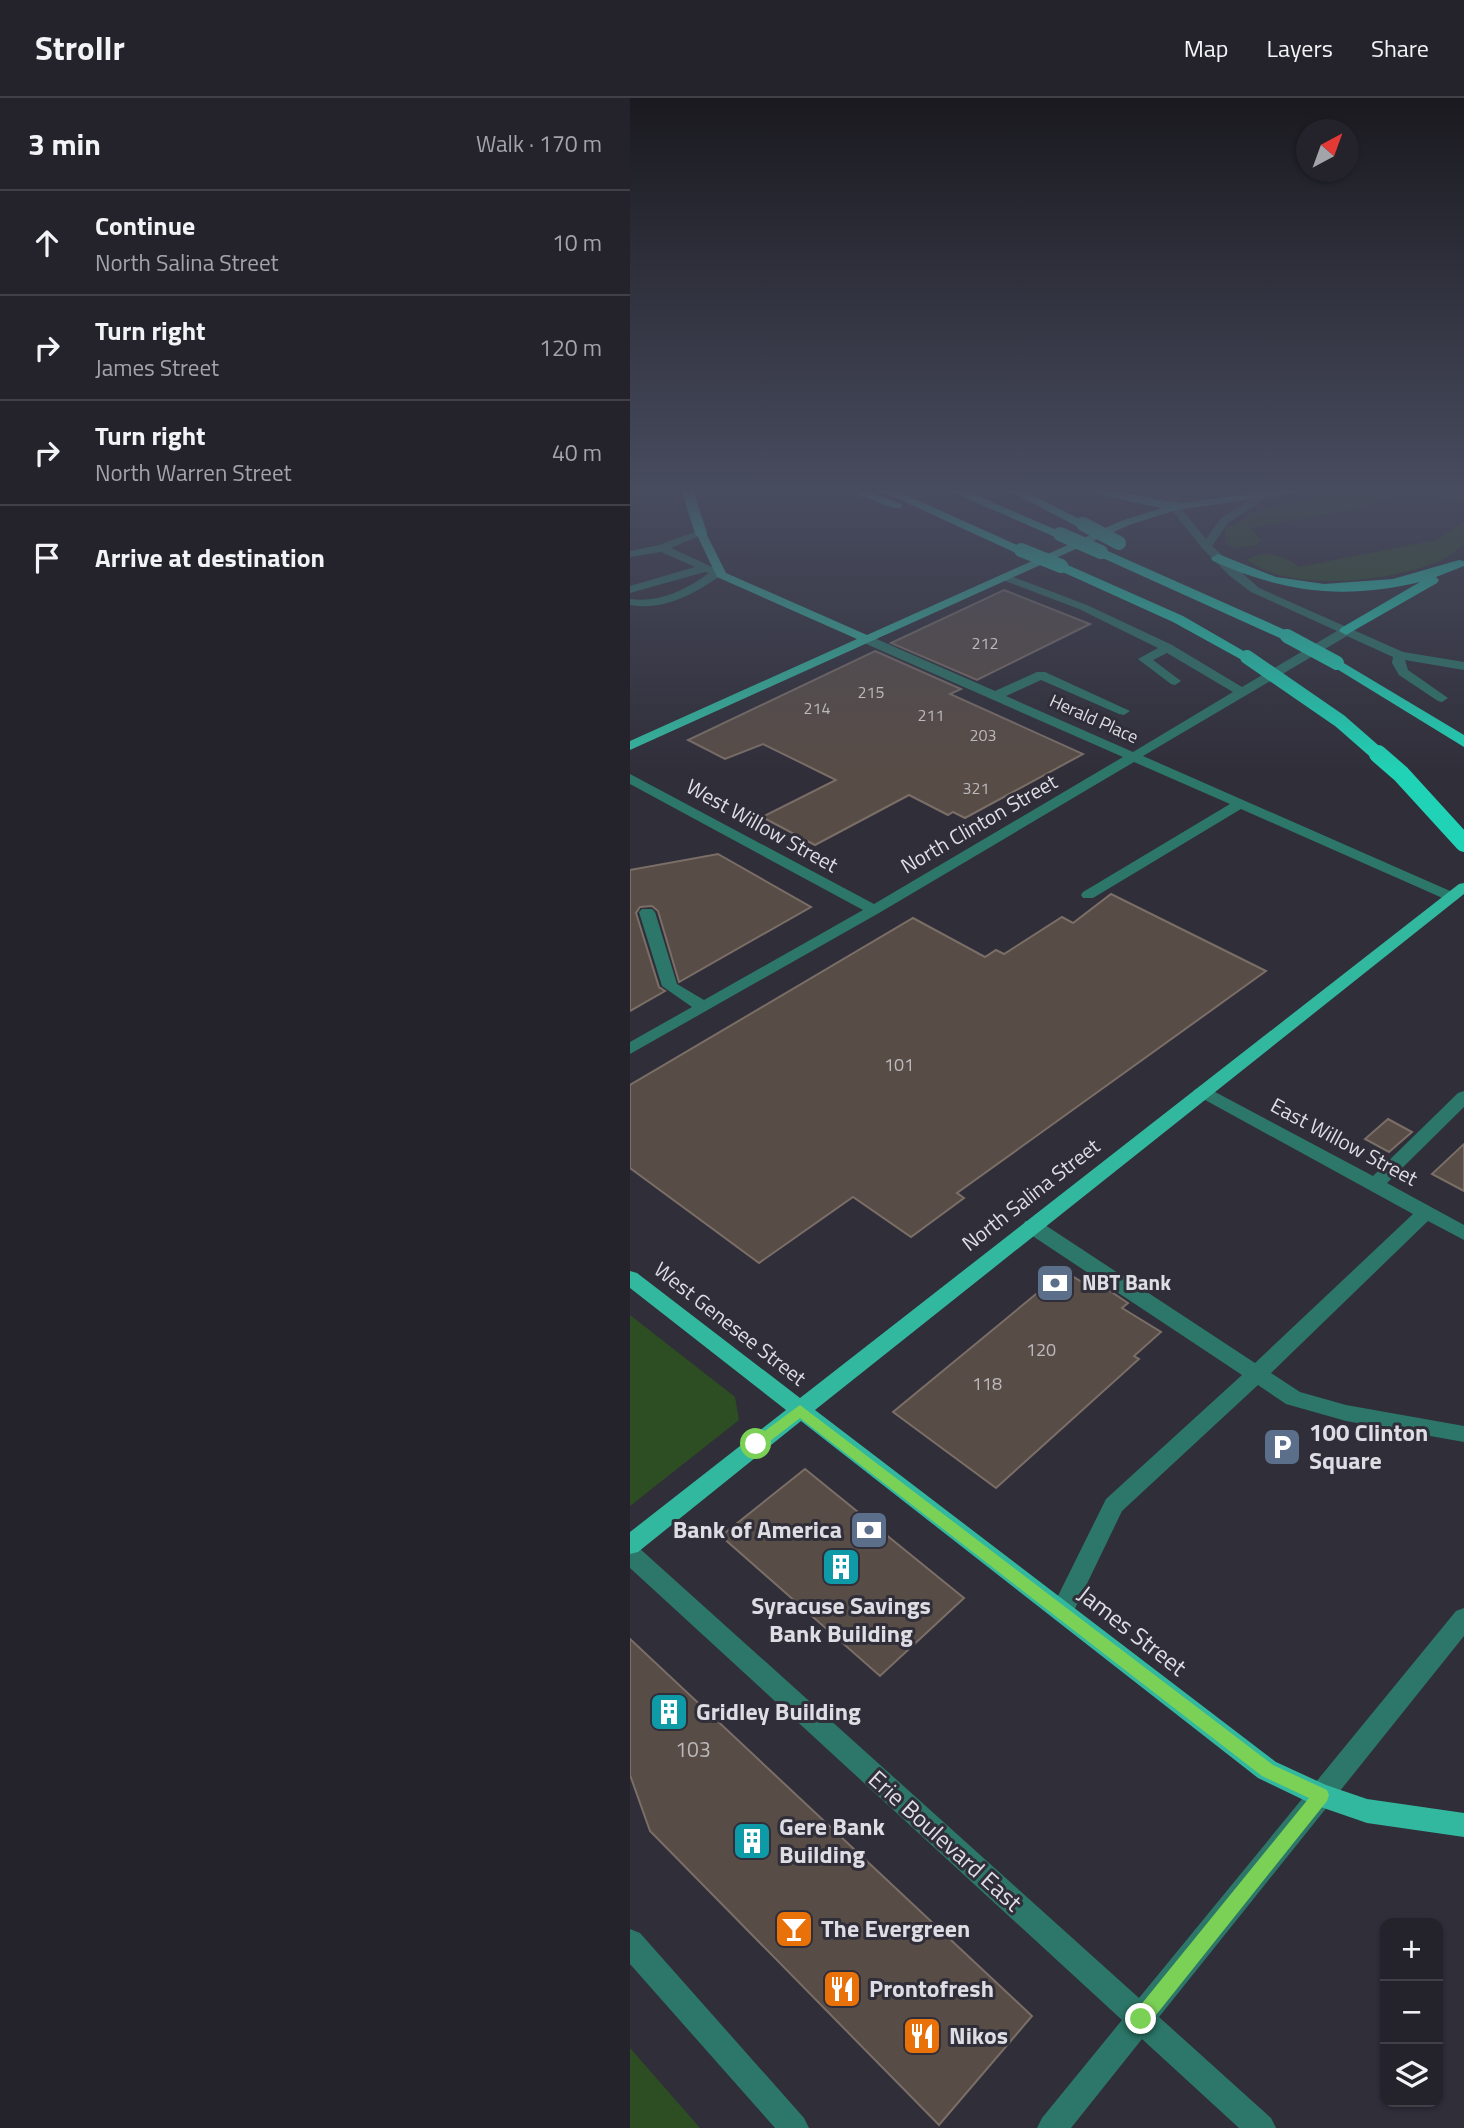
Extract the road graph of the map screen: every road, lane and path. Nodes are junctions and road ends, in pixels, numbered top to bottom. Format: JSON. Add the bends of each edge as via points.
{"nodes":[{"id":1,"x":655,"y":585,"type":"edge"},
{"id":2,"x":699,"y":585,"type":"edge"},
{"id":3,"x":744,"y":585,"type":"edge"},
{"id":4,"x":987,"y":585,"type":"edge"},
{"id":5,"x":1024,"y":585,"type":"edge"},
{"id":6,"x":1102,"y":585,"type":"edge"},
{"id":7,"x":1173,"y":585,"type":"edge"},
{"id":8,"x":1194,"y":585,"type":"edge"},
{"id":9,"x":1249,"y":585,"type":"edge"},
{"id":10,"x":1299,"y":585,"type":"edge"},
{"id":11,"x":1377,"y":585,"type":"edge"},
{"id":12,"x":1425,"y":585,"type":"edge"},
{"id":13,"x":630,"y":590,"type":"edge"},
{"id":14,"x":630,"y":602,"type":"edge"},
{"id":15,"x":1346,"y":631,"type":"junction"},
{"id":16,"x":1287,"y":636,"type":"junction"},
{"id":17,"x":868,"y":640,"type":"junction"},
{"id":18,"x":1168,"y":648,"type":"junction"},
{"id":19,"x":1400,"y":655,"type":"junction"},
{"id":20,"x":1464,"y":666,"type":"edge"},
{"id":21,"x":1175,"y":681,"type":"dead end"},
{"id":22,"x":1243,"y":693,"type":"junction"},
{"id":23,"x":995,"y":696,"type":"junction"},
{"id":24,"x":1442,"y":698,"type":"dead end"},
{"id":25,"x":1124,"y":711,"type":"dead end"},
{"id":26,"x":1464,"y":742,"type":"edge"},
{"id":27,"x":630,"y":746,"type":"edge"},
{"id":28,"x":1135,"y":758,"type":"junction"},
{"id":29,"x":630,"y":778,"type":"edge"},
{"id":30,"x":1240,"y":804,"type":"junction"},
{"id":31,"x":1464,"y":843,"type":"edge"},
{"id":32,"x":1458,"y":892,"type":"edge"},
{"id":33,"x":1088,"y":895,"type":"dead end"},
{"id":34,"x":874,"y":911,"type":"junction"},
{"id":35,"x":647,"y":912,"type":"dead end"},
{"id":36,"x":704,"y":1007,"type":"junction"},
{"id":37,"x":630,"y":1049,"type":"edge"},
{"id":38,"x":1202,"y":1091,"type":"junction"},
{"id":39,"x":1464,"y":1097,"type":"edge"},
{"id":40,"x":1375,"y":1184,"type":"junction"},
{"id":41,"x":1426,"y":1212,"type":"junction"},
{"id":42,"x":1032,"y":1226,"type":"junction"},
{"id":43,"x":1464,"y":1233,"type":"edge"},
{"id":44,"x":630,"y":1278,"type":"edge"},
{"id":45,"x":1257,"y":1374,"type":"junction"},
{"id":46,"x":800,"y":1410,"type":"junction"},
{"id":47,"x":1464,"y":1434,"type":"edge"},
{"id":48,"x":630,"y":1545,"type":"edge"},
{"id":49,"x":630,"y":1554,"type":"edge"},
{"id":50,"x":1062,"y":1612,"type":"junction"},
{"id":51,"x":1464,"y":1618,"type":"edge"},
{"id":52,"x":1321,"y":1795,"type":"junction"},
{"id":53,"x":1464,"y":1825,"type":"edge"},
{"id":54,"x":630,"y":1943,"type":"edge"},
{"id":55,"x":1141,"y":2019,"type":"junction"},
{"id":56,"x":794,"y":2128,"type":"edge"},
{"id":57,"x":1052,"y":2128,"type":"edge"},
{"id":58,"x":1261,"y":2128,"type":"edge"}],
"edges":[{"from":1,"to":13,"type":"street"},
{"from":2,"to":14,"type":"street","via":[[653,602]]},
{"from":3,"to":17,"type":"main road","name":"Herald Place"},
{"from":4,"to":17,"type":"main road"},
{"from":5,"to":18,"type":"street"},
{"from":6,"to":31,"type":"highway","bridge":true,"via":[[1247,657],[1340,721],[1401,774]]},
{"from":7,"to":16,"type":"highway","bridge":true},
{"from":8,"to":16,"type":"highway","bridge":true},
{"from":9,"to":15,"type":"street"},
{"from":10,"to":11,"type":"highway","via":[[1347,589]]},
{"from":12,"to":15,"type":"highway"},
{"from":15,"to":19,"type":"street"},
{"from":15,"to":22,"type":"street","name":"North Clinton Street"},
{"from":16,"to":26,"type":"highway","bridge":true},
{"from":17,"to":23,"type":"street","name":"Herald Place"},
{"from":17,"to":27,"type":"main road"},
{"from":18,"to":21,"type":"street","via":[[1144,659]]},
{"from":18,"to":22,"type":"street"},
{"from":19,"to":20,"type":"street"},
{"from":19,"to":24,"type":"street","via":[[1403,672]]},
{"from":22,"to":28,"type":"street","name":"North Clinton Street"},
{"from":23,"to":25,"type":"street","via":[[1041,675]]},
{"from":23,"to":28,"type":"street","name":"Herald Place"},
{"from":28,"to":30,"type":"street","name":"Herald Place"},
{"from":28,"to":34,"type":"street","name":"North Clinton Street"},
{"from":29,"to":34,"type":"street","name":"West Willow Street"},
{"from":30,"to":32,"type":"street","name":"Herald Place"},
{"from":30,"to":33,"type":"street"},
{"from":32,"to":38,"type":"main road","name":"North Salina Street"},
{"from":34,"to":36,"type":"street","name":"North Clinton Street"},
{"from":35,"to":36,"type":"street","via":[[670,986]]},
{"from":36,"to":37,"type":"street","name":"North Clinton Street"},
{"from":38,"to":40,"type":"street","name":"East Willow Street"},
{"from":38,"to":42,"type":"main road","name":"North Salina Street"},
{"from":39,"to":40,"type":"street"},
{"from":40,"to":41,"type":"street","name":"East Willow Street"},
{"from":41,"to":43,"type":"street","name":"East Willow Street"},
{"from":41,"to":45,"type":"street"},
{"from":42,"to":45,"type":"street"},
{"from":42,"to":46,"type":"main road","name":"North Salina Street"},
{"from":44,"to":46,"type":"main road","name":"West Genesee Street"},
{"from":45,"to":47,"type":"street","via":[[1293,1398],[1346,1413]]},
{"from":45,"to":50,"type":"street","via":[[1114,1505]]},
{"from":46,"to":48,"type":"main road","name":"North Salina Street"},
{"from":46,"to":50,"type":"main road","name":"James Street"},
{"from":49,"to":55,"type":"street","name":"Erie Boulevard East"},
{"from":50,"to":52,"type":"main road","name":"James Street","via":[[1267,1770]]},
{"from":51,"to":52,"type":"street"},
{"from":52,"to":53,"type":"main road","name":"James Street","via":[[1367,1811]]},
{"from":52,"to":55,"type":"street"},
{"from":54,"to":56,"type":"street"},
{"from":55,"to":57,"type":"street"},
{"from":55,"to":58,"type":"street","name":"Erie Boulevard East"}]}
